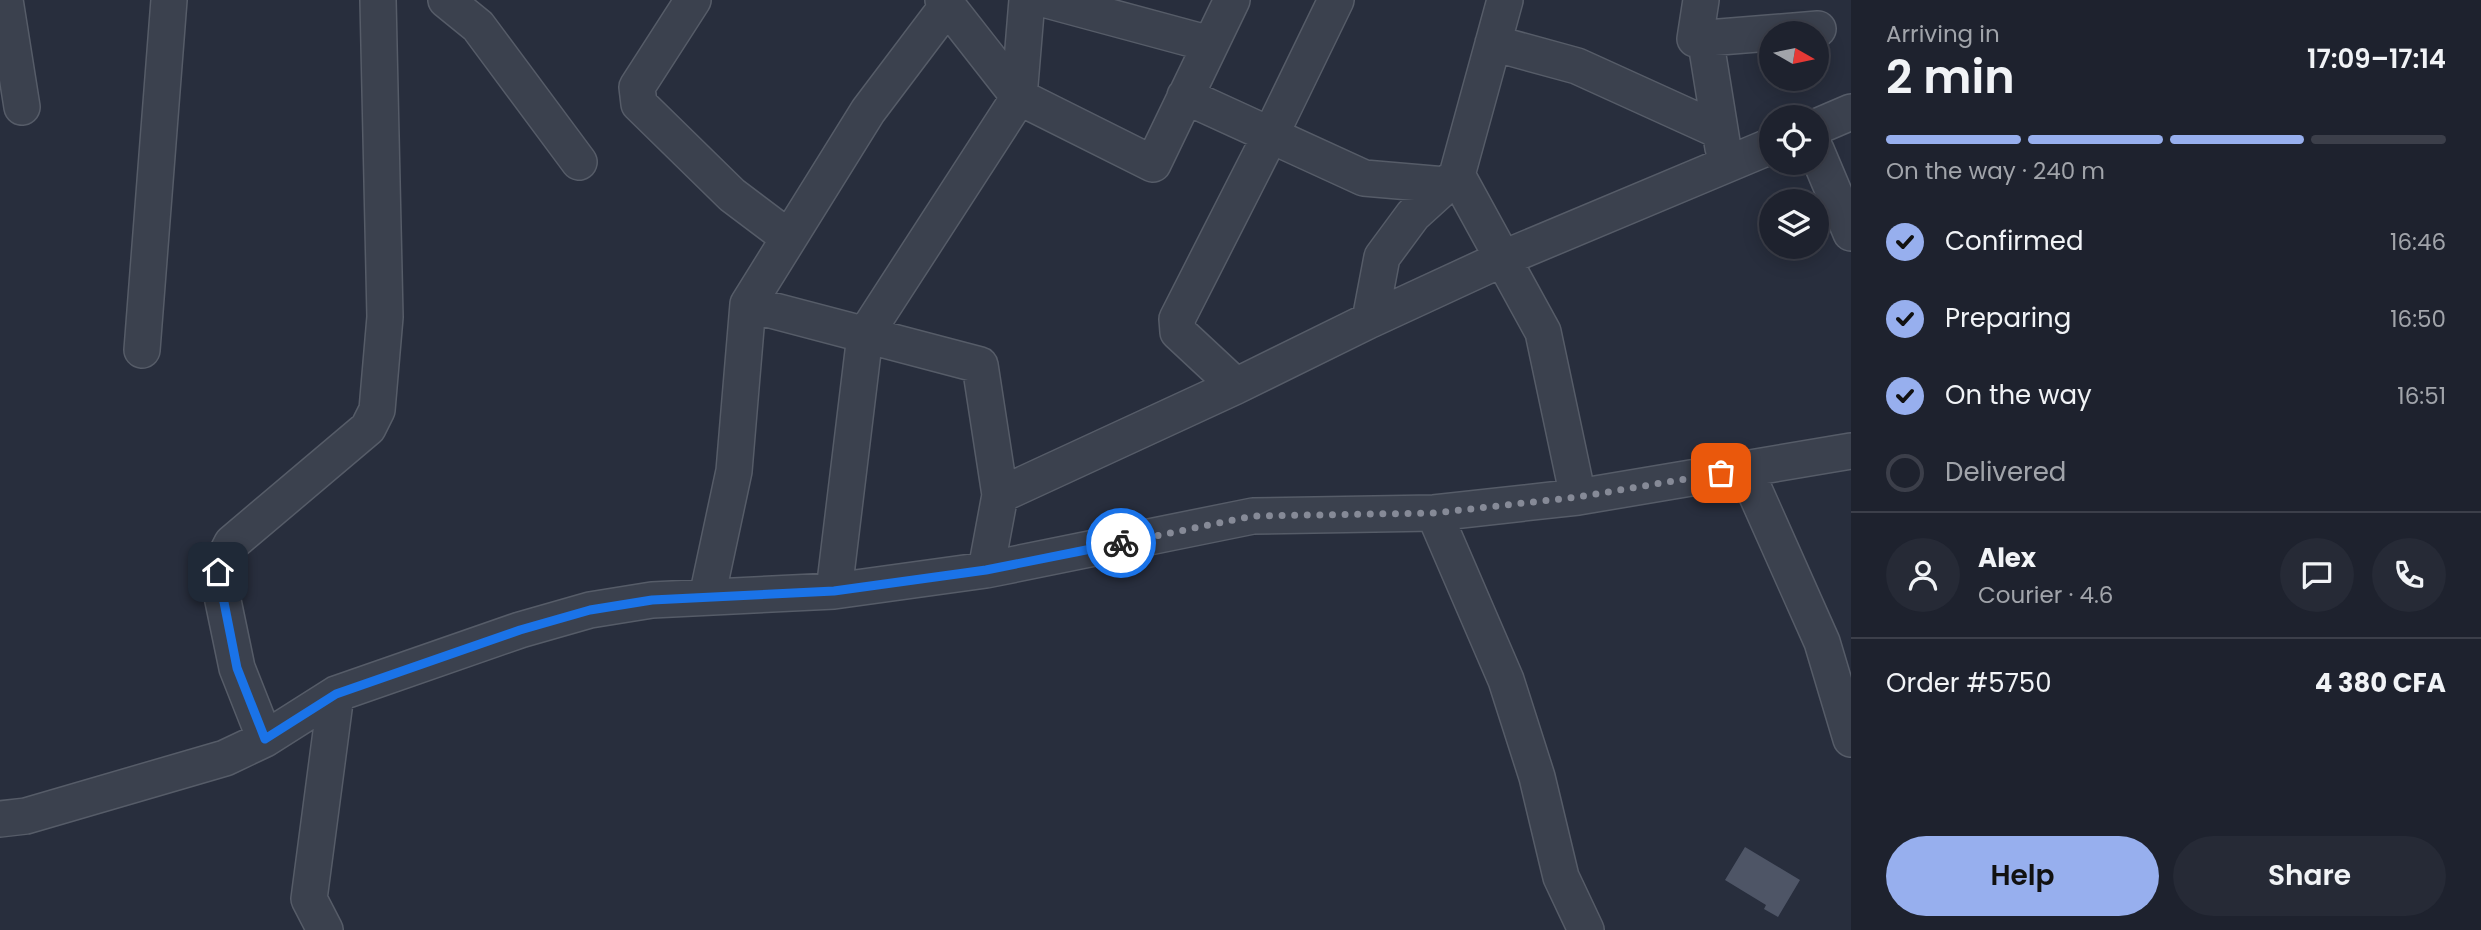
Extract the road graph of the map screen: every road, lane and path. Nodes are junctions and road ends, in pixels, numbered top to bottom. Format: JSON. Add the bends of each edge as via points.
{"nodes":[{"id":1,"x":5,"y":0,"type":"edge"},
{"id":2,"x":169,"y":0,"type":"edge"},
{"id":3,"x":377,"y":0,"type":"edge"},
{"id":4,"x":446,"y":0,"type":"edge"},
{"id":5,"x":693,"y":0,"type":"edge"},
{"id":6,"x":1027,"y":0,"type":"edge"},
{"id":7,"x":1047,"y":0,"type":"edge"},
{"id":8,"x":1232,"y":0,"type":"edge"},
{"id":9,"x":1336,"y":0,"type":"edge"},
{"id":10,"x":1505,"y":0,"type":"edge"},
{"id":11,"x":1701,"y":0,"type":"edge"},
{"id":12,"x":945,"y":2,"type":"edge"},
{"id":13,"x":1759,"y":33,"type":"edge"},
{"id":14,"x":1705,"y":37,"type":"junction"},
{"id":15,"x":5,"y":38,"type":"edge"},
{"id":16,"x":1493,"y":43,"type":"junction"},
{"id":17,"x":1210,"y":44,"type":"junction"},
{"id":18,"x":1185,"y":96,"type":"junction"},
{"id":19,"x":1019,"y":97,"type":"junction"},
{"id":20,"x":22,"y":107,"type":"dead end"},
{"id":21,"x":1851,"y":113,"type":"edge"},
{"id":22,"x":1829,"y":122,"type":"edge"},
{"id":23,"x":1272,"y":134,"type":"junction"},
{"id":24,"x":1759,"y":146,"type":"edge"},
{"id":25,"x":1723,"y":148,"type":"junction"},
{"id":26,"x":579,"y":162,"type":"dead end"},
{"id":27,"x":1827,"y":175,"type":"edge"},
{"id":28,"x":1451,"y":180,"type":"junction"},
{"id":29,"x":1851,"y":233,"type":"edge"},
{"id":30,"x":789,"y":237,"type":"junction"},
{"id":31,"x":1504,"y":258,"type":"junction"},
{"id":32,"x":748,"y":304,"type":"junction"},
{"id":33,"x":1370,"y":320,"type":"junction"},
{"id":34,"x":865,"y":335,"type":"junction"},
{"id":35,"x":142,"y":350,"type":"dead end"},
{"id":36,"x":1236,"y":386,"type":"junction"},
{"id":37,"x":1851,"y":452,"type":"edge"},
{"id":38,"x":1745,"y":469,"type":"junction"},
{"id":39,"x":1000,"y":495,"type":"junction"},
{"id":40,"x":1578,"y":497,"type":"junction"},
{"id":41,"x":1434,"y":513,"type":"junction"},
{"id":42,"x":986,"y":570,"type":"junction"},
{"id":43,"x":834,"y":591,"type":"junction"},
{"id":44,"x":707,"y":597,"type":"junction"},
{"id":45,"x":336,"y":694,"type":"junction"},
{"id":46,"x":265,"y":739,"type":"junction"},
{"id":47,"x":1851,"y":739,"type":"edge"},
{"id":48,"x":0,"y":819,"type":"edge"},
{"id":49,"x":325,"y":930,"type":"edge"},
{"id":50,"x":1586,"y":930,"type":"edge"}],
"edges":[{"from":1,"to":15,"type":"street"},
{"from":2,"to":35,"type":"street"},
{"from":3,"to":46,"type":"street","via":[[385,317],[377,410],[368,428],[232,543],[218,572],[237,668]]},
{"from":4,"to":26,"type":"street","via":[[478,26]]},
{"from":5,"to":30,"type":"street","via":[[637,87],[639,104],[732,195]]},
{"from":6,"to":19,"type":"street"},
{"from":7,"to":17,"type":"street"},
{"from":8,"to":17,"type":"street"},
{"from":9,"to":23,"type":"street"},
{"from":10,"to":16,"type":"street"},
{"from":11,"to":14,"type":"street","via":[[1695,39]]},
{"from":12,"to":19,"type":"street"},
{"from":12,"to":30,"type":"street","via":[[868,111]]},
{"from":13,"to":14,"type":"street"},
{"from":14,"to":25,"type":"street"},
{"from":15,"to":20,"type":"street"},
{"from":16,"to":25,"type":"street","via":[[1577,65]]},
{"from":16,"to":28,"type":"street"},
{"from":17,"to":18,"type":"street"},
{"from":18,"to":19,"type":"street","via":[[1153,164]]},
{"from":18,"to":23,"type":"street"},
{"from":19,"to":34,"type":"street"},
{"from":21,"to":22,"type":"street"},
{"from":23,"to":28,"type":"street","via":[[1364,178]]},
{"from":23,"to":36,"type":"street","via":[[1177,319],[1178,332]]},
{"from":24,"to":25,"type":"street"},
{"from":25,"to":31,"type":"street"},
{"from":27,"to":29,"type":"street"},
{"from":28,"to":31,"type":"street"},
{"from":28,"to":33,"type":"street","via":[[1413,215],[1382,257]]},
{"from":30,"to":32,"type":"street"},
{"from":31,"to":33,"type":"street"},
{"from":31,"to":40,"type":"street","via":[[1543,332]]},
{"from":32,"to":34,"type":"street"},
{"from":32,"to":44,"type":"street","via":[[734,471]]},
{"from":33,"to":36,"type":"street"},
{"from":34,"to":39,"type":"street","via":[[981,365]]},
{"from":34,"to":43,"type":"street"},
{"from":36,"to":39,"type":"street"},
{"from":37,"to":38,"type":"street"},
{"from":38,"to":40,"type":"street"},
{"from":38,"to":47,"type":"street","via":[[1822,642]]},
{"from":39,"to":42,"type":"street"},
{"from":40,"to":41,"type":"street"},
{"from":41,"to":42,"type":"street","via":[[1253,516]]},
{"from":41,"to":50,"type":"street","via":[[1506,680],[1562,877]]},
{"from":42,"to":43,"type":"street"},
{"from":43,"to":44,"type":"street"},
{"from":44,"to":45,"type":"street","via":[[590,610]]},
{"from":45,"to":46,"type":"street"},
{"from":45,"to":49,"type":"street","via":[[309,899]]},
{"from":46,"to":48,"type":"street","via":[[225,758],[26,816]]}]}
